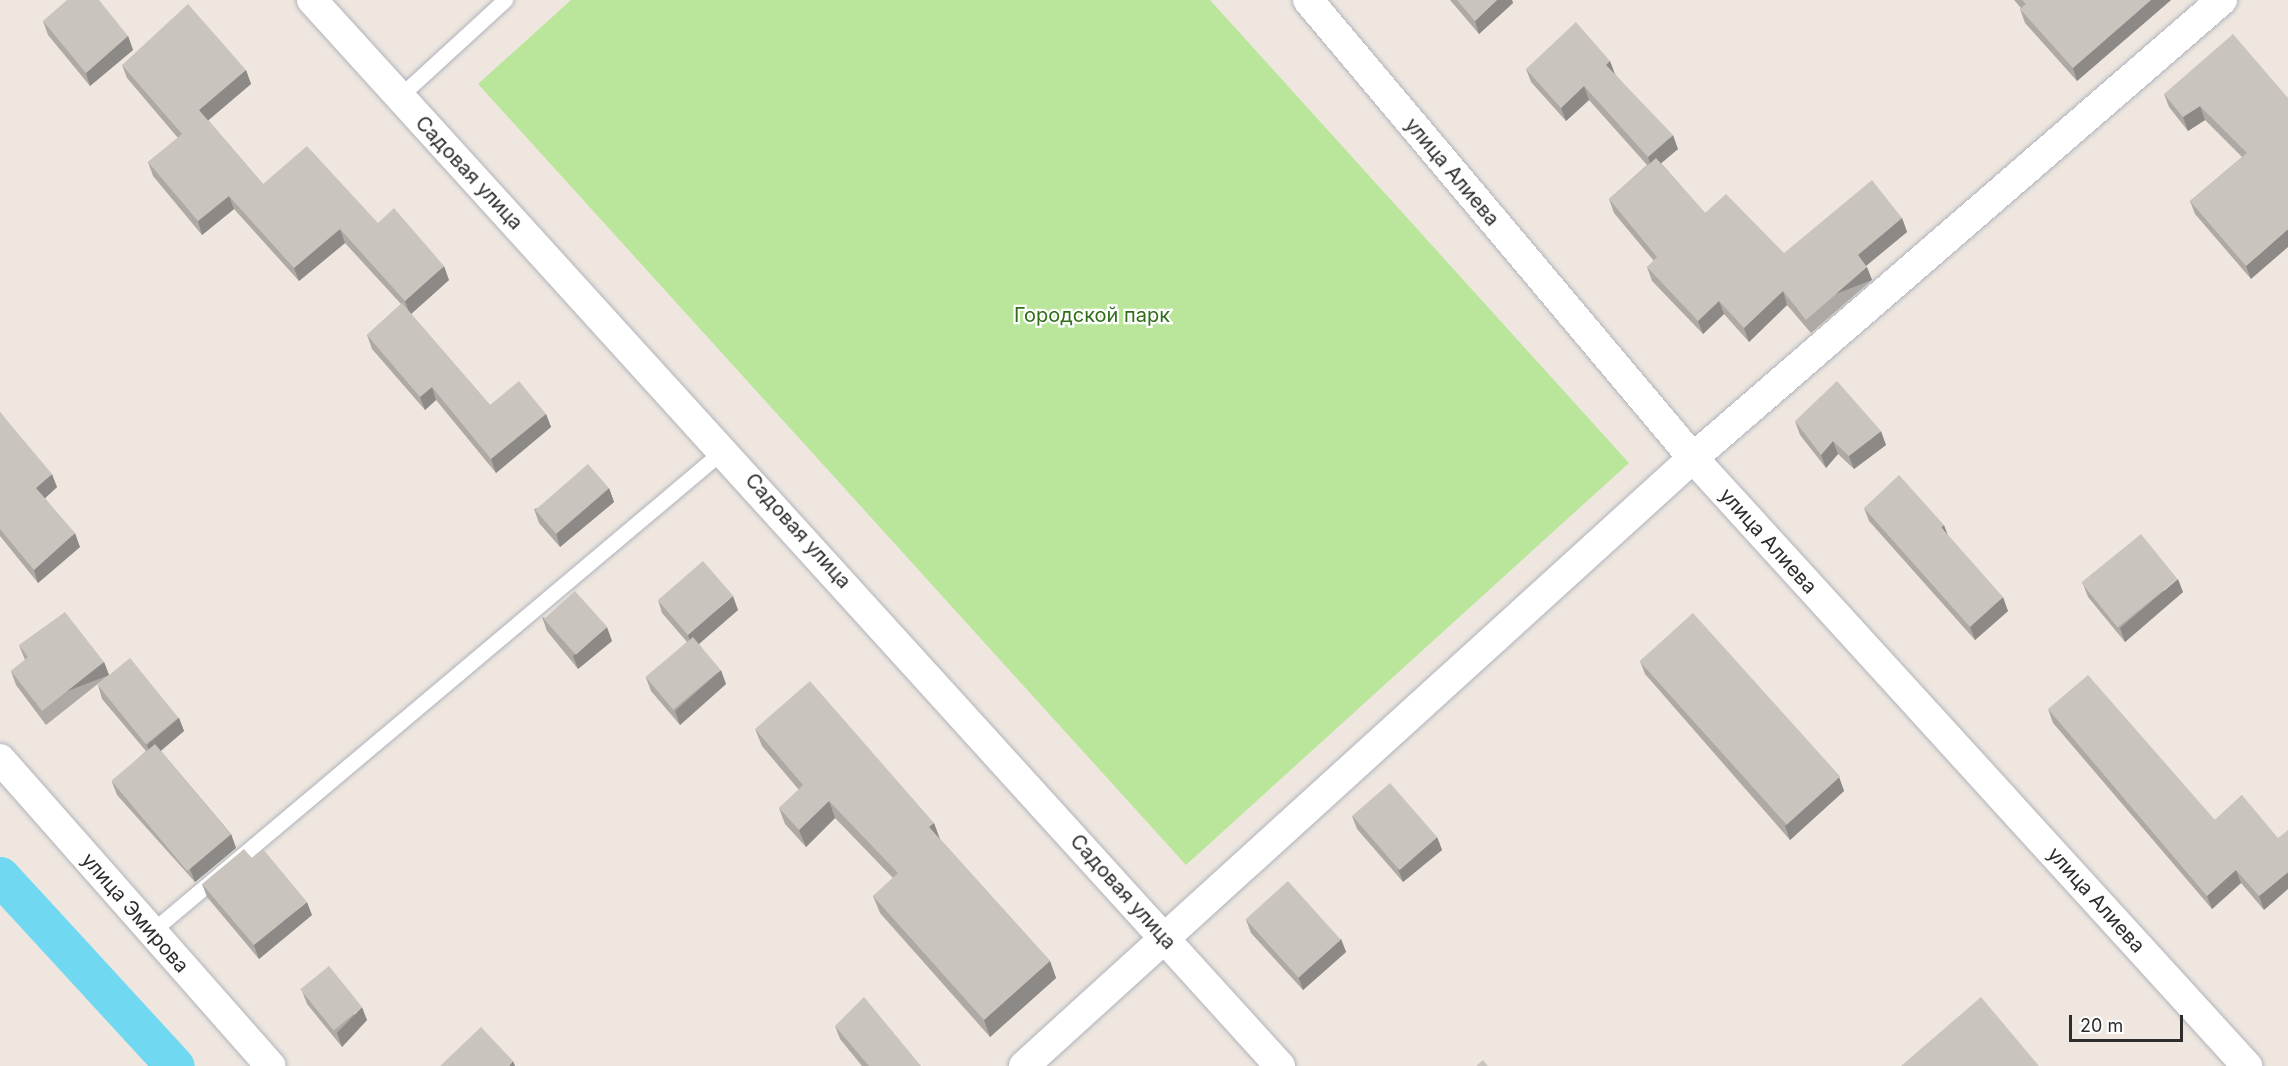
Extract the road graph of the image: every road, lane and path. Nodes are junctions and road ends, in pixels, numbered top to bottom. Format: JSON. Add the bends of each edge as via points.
{"nodes":[{"id":1,"x":312,"y":0,"type":"edge"},
{"id":2,"x":505,"y":0,"type":"edge"},
{"id":3,"x":1308,"y":0,"type":"edge"},
{"id":4,"x":2222,"y":0,"type":"edge"},
{"id":5,"x":399,"y":97,"type":"junction"},
{"id":6,"x":724,"y":449,"type":"junction"},
{"id":7,"x":1693,"y":459,"type":"junction"},
{"id":8,"x":0,"y":759,"type":"edge"},
{"id":9,"x":151,"y":932,"type":"junction"},
{"id":10,"x":1165,"y":938,"type":"junction"},
{"id":11,"x":271,"y":1066,"type":"edge"},
{"id":12,"x":1024,"y":1066,"type":"edge"},
{"id":13,"x":1280,"y":1066,"type":"edge"},
{"id":14,"x":2247,"y":1066,"type":"edge"}],
"edges":[{"from":1,"to":5,"type":"street","name":"Садовая улица"},
{"from":2,"to":5,"type":"lane"},
{"from":3,"to":7,"type":"street","name":"улица Алиева"},
{"from":4,"to":7,"type":"street"},
{"from":5,"to":6,"type":"street","name":"Садовая улица"},
{"from":6,"to":9,"type":"lane"},
{"from":6,"to":10,"type":"street","name":"Садовая улица"},
{"from":7,"to":10,"type":"street"},
{"from":7,"to":14,"type":"street","name":"улица Алиева"},
{"from":8,"to":9,"type":"street","name":"улица Эмирова"},
{"from":9,"to":11,"type":"street","name":"улица Эмирова"},
{"from":10,"to":12,"type":"street"},
{"from":10,"to":13,"type":"street","name":"Садовая улица"}]}
